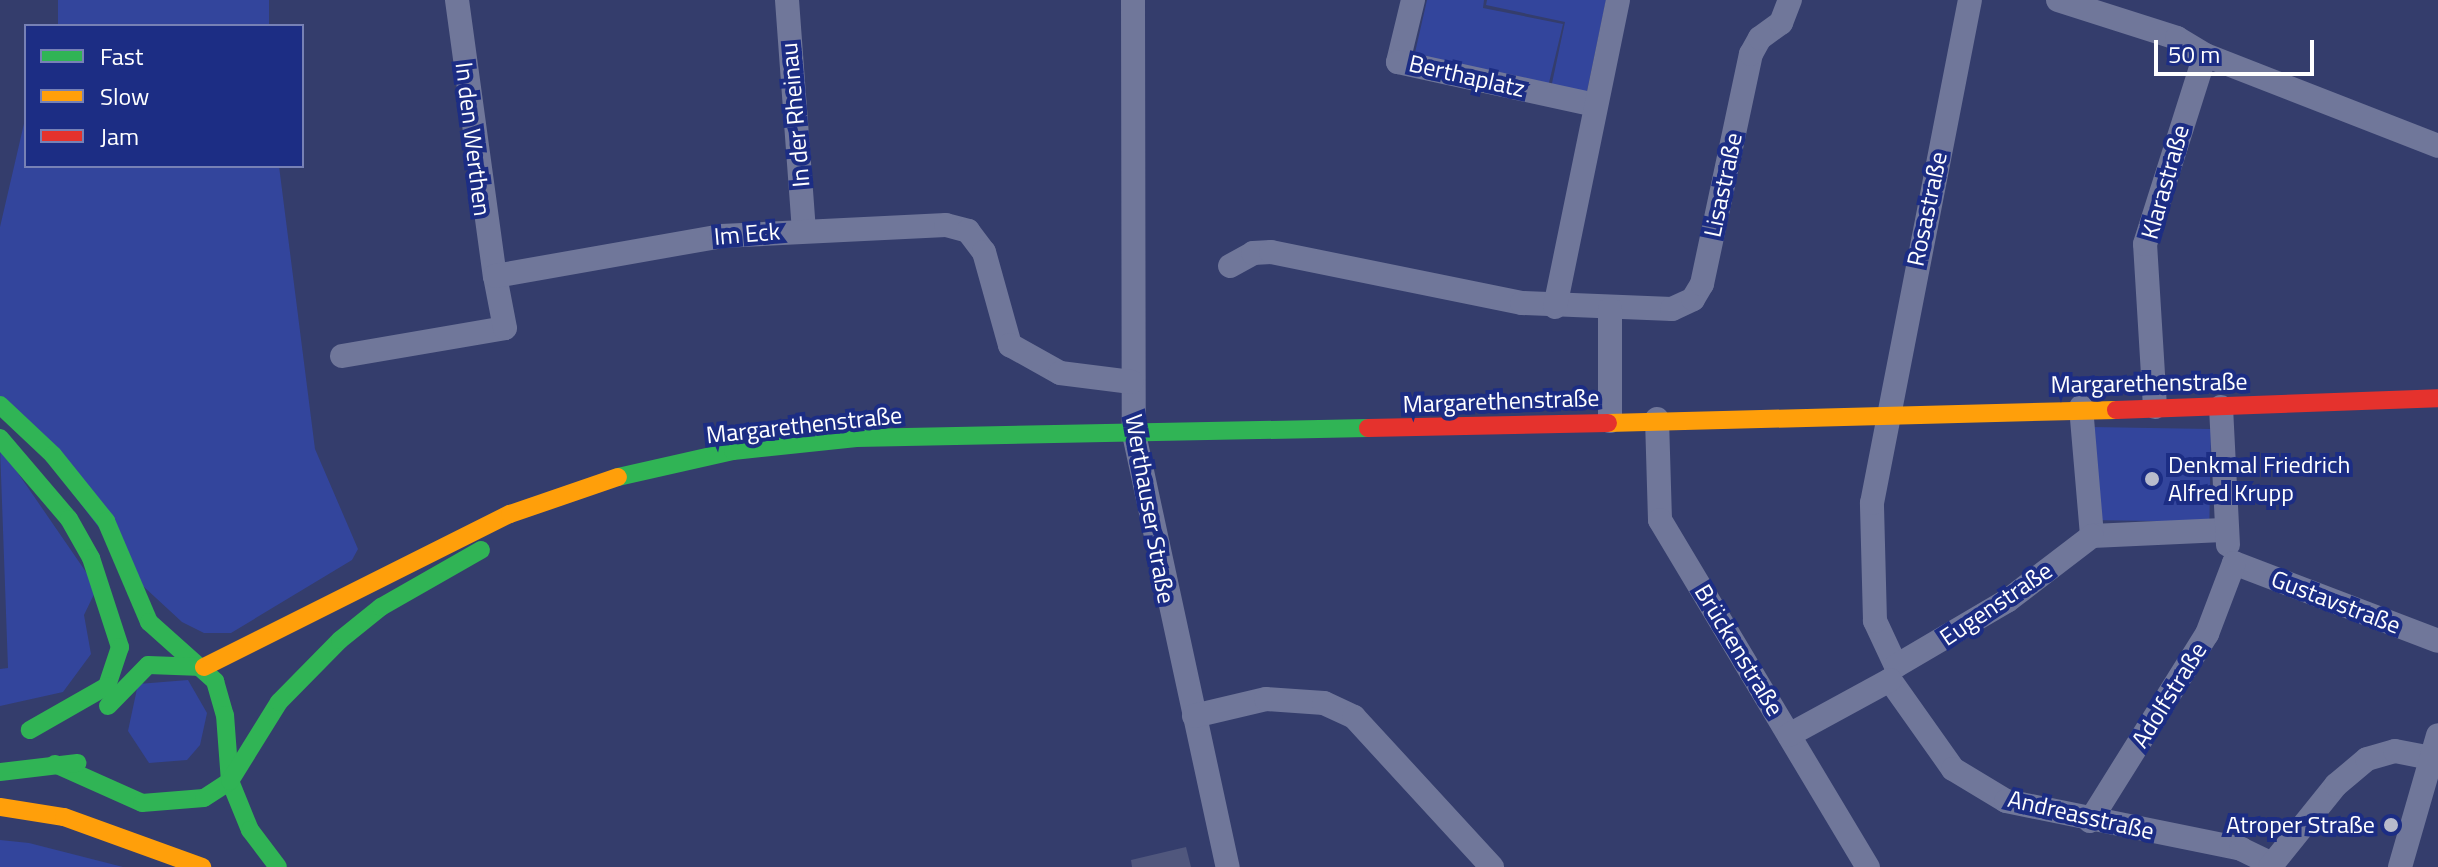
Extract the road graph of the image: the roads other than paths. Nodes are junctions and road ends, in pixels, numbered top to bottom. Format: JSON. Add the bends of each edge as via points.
{"nodes":[{"id":1,"x":457,"y":0,"type":"edge"},
{"id":2,"x":787,"y":0,"type":"edge"},
{"id":3,"x":1133,"y":0,"type":"edge"},
{"id":4,"x":1413,"y":0,"type":"edge"},
{"id":5,"x":1618,"y":0,"type":"edge"},
{"id":6,"x":1790,"y":0,"type":"edge"},
{"id":7,"x":1970,"y":0,"type":"edge"},
{"id":8,"x":2058,"y":0,"type":"edge"},
{"id":9,"x":2205,"y":55,"type":"junction"},
{"id":10,"x":1595,"y":105,"type":"junction"},
{"id":11,"x":2438,"y":146,"type":"edge"},
{"id":12,"x":804,"y":229,"type":"junction"},
{"id":13,"x":1230,"y":266,"type":"dead end"},
{"id":14,"x":495,"y":276,"type":"junction"},
{"id":15,"x":1555,"y":307,"type":"junction"},
{"id":16,"x":1610,"y":309,"type":"junction"},
{"id":17,"x":342,"y":356,"type":"dead end"},
{"id":18,"x":1131,"y":382,"type":"junction"},
{"id":19,"x":2438,"y":398,"type":"edge"},
{"id":20,"x":0,"y":405,"type":"edge"},
{"id":21,"x":2081,"y":407,"type":"junction"},
{"id":22,"x":2155,"y":407,"type":"junction"},
{"id":23,"x":2221,"y":407,"type":"junction"},
{"id":24,"x":1884,"y":418,"type":"junction"},
{"id":25,"x":1657,"y":419,"type":"junction"},
{"id":26,"x":1610,"y":421,"type":"junction"},
{"id":27,"x":1134,"y":434,"type":"junction"},
{"id":28,"x":0,"y":438,"type":"edge"},
{"id":29,"x":572,"y":496,"type":"junction"},
{"id":30,"x":2223,"y":530,"type":"junction"},
{"id":31,"x":2092,"y":536,"type":"junction"},
{"id":32,"x":2234,"y":563,"type":"junction"},
{"id":33,"x":2438,"y":641,"type":"edge"},
{"id":34,"x":204,"y":667,"type":"junction"},
{"id":35,"x":1893,"y":673,"type":"junction"},
{"id":36,"x":1194,"y":716,"type":"junction"},
{"id":37,"x":1789,"y":735,"type":"junction"},
{"id":38,"x":225,"y":738,"type":"junction"},
{"id":39,"x":2434,"y":747,"type":"edge"},
{"id":40,"x":55,"y":764,"type":"junction"},
{"id":41,"x":211,"y":764,"type":"dead end"},
{"id":42,"x":0,"y":772,"type":"edge"},
{"id":43,"x":195,"y":777,"type":"dead end"},
{"id":44,"x":230,"y":781,"type":"junction"},
{"id":45,"x":0,"y":807,"type":"edge"},
{"id":46,"x":2090,"y":821,"type":"junction"},
{"id":47,"x":2271,"y":866,"type":"edge"},
{"id":48,"x":202,"y":867,"type":"edge"},
{"id":49,"x":278,"y":867,"type":"edge"},
{"id":50,"x":1228,"y":867,"type":"edge"},
{"id":51,"x":1492,"y":867,"type":"edge"},
{"id":52,"x":1868,"y":867,"type":"edge"},
{"id":53,"x":2400,"y":867,"type":"edge"}],
"edges":[{"from":1,"to":14,"type":"street","name":"In den Werthen"},
{"from":2,"to":12,"type":"street","name":"In der Rheinau"},
{"from":3,"to":18,"type":"street","name":"Werthauser Straße"},
{"from":4,"to":10,"type":"street","name":"Berthaplatz","via":[[1398,62]]},
{"from":5,"to":10,"type":"street"},
{"from":6,"to":16,"type":"street","name":"Lisastraße","via":[[1781,23],[1760,38],[1751,54],[1702,284],[1693,299],[1672,309]]},
{"from":7,"to":24,"type":"street","name":"Rosastraße"},
{"from":8,"to":9,"type":"street","via":[[2177,38]]},
{"from":9,"to":11,"type":"street"},
{"from":9,"to":22,"type":"street","name":"Klarastraße","via":[[2145,244]]},
{"from":10,"to":15,"type":"street"},
{"from":12,"to":14,"type":"street","name":"Im Eck","via":[[721,236]]},
{"from":12,"to":18,"type":"street","name":"Im Eck","via":[[946,225],[968,231],[984,252],[1010,345],[1060,373]]},
{"from":13,"to":15,"type":"street","name":"Lisastraße","via":[[1253,253],[1271,252]]},
{"from":14,"to":17,"type":"street","via":[[505,328]]},
{"from":15,"to":16,"type":"street","name":"Lisastraße"},
{"from":16,"to":26,"type":"street"},
{"from":18,"to":27,"type":"street","name":"Werthauser Straße"},
{"from":19,"to":23,"type":"main road","name":"Margarethenstraße"},
{"from":20,"to":34,"type":"main road","via":[[53,455],[106,521],[149,622]]},
{"from":21,"to":22,"type":"main road","name":"Margarethenstraße"},
{"from":21,"to":24,"type":"main road","name":"Margarethenstraße"},
{"from":21,"to":31,"type":"street"},
{"from":22,"to":23,"type":"main road","name":"Margarethenstraße"},
{"from":23,"to":30,"type":"street"},
{"from":24,"to":25,"type":"main road","name":"Margarethenstraße"},
{"from":24,"to":35,"type":"street","name":"Andreasstraße","via":[[1872,503],[1871,588],[1875,621]]},
{"from":25,"to":26,"type":"main road","name":"Margarethenstraße"},
{"from":25,"to":37,"type":"street","name":"Brückenstraße","via":[[1660,520]]},
{"from":26,"to":27,"type":"main road","name":"Margarethenstraße"},
{"from":27,"to":29,"type":"main road","name":"Margarethenstraße","via":[[856,438],[748,450],[626,474]]},
{"from":27,"to":36,"type":"street","name":"Werthauser Straße"},
{"from":28,"to":34,"type":"main road","via":[[69,519],[91,558],[120,647],[107,686],[22,731],[87,719],[148,665]]},
{"from":29,"to":34,"type":"main road","name":"Margarethenstraße","via":[[510,514],[438,546],[247,651]]},
{"from":29,"to":44,"type":"main road","name":"Margarethenstraße","via":[[381,607],[340,640],[279,702]]},
{"from":30,"to":31,"type":"street"},
{"from":30,"to":32,"type":"street"},
{"from":31,"to":35,"type":"street","name":"Eugenstraße","via":[[2007,601]]},
{"from":32,"to":33,"type":"street","name":"Gustavstraße"},
{"from":32,"to":46,"type":"street","name":"Adolfstraße","via":[[2207,634]]},
{"from":34,"to":38,"type":"main road","via":[[221,694]]},
{"from":35,"to":37,"type":"street","name":"Eugenstraße"},
{"from":35,"to":46,"type":"street","name":"Andreasstraße","via":[[1953,769],[2006,801]]},
{"from":36,"to":50,"type":"street","name":"Werthauser Straße"},
{"from":36,"to":51,"type":"street","via":[[1266,699],[1324,703],[1354,717]]},
{"from":37,"to":52,"type":"street","name":"Brückenstraße"},
{"from":38,"to":41,"type":"main road"},
{"from":38,"to":44,"type":"main road"},
{"from":39,"to":47,"type":"street","via":[[2367,759],[2336,785]]},
{"from":39,"to":53,"type":"street"},
{"from":40,"to":42,"type":"main road"},
{"from":40,"to":43,"type":"main road","via":[[89,762],[170,784]]},
{"from":40,"to":44,"type":"main road","via":[[142,803],[185,804]]},
{"from":44,"to":49,"type":"main road","via":[[250,830]]},
{"from":45,"to":48,"type":"main road","via":[[64,817]]},
{"from":46,"to":47,"type":"street","name":"Andreasstraße","via":[[2241,849]]}]}
